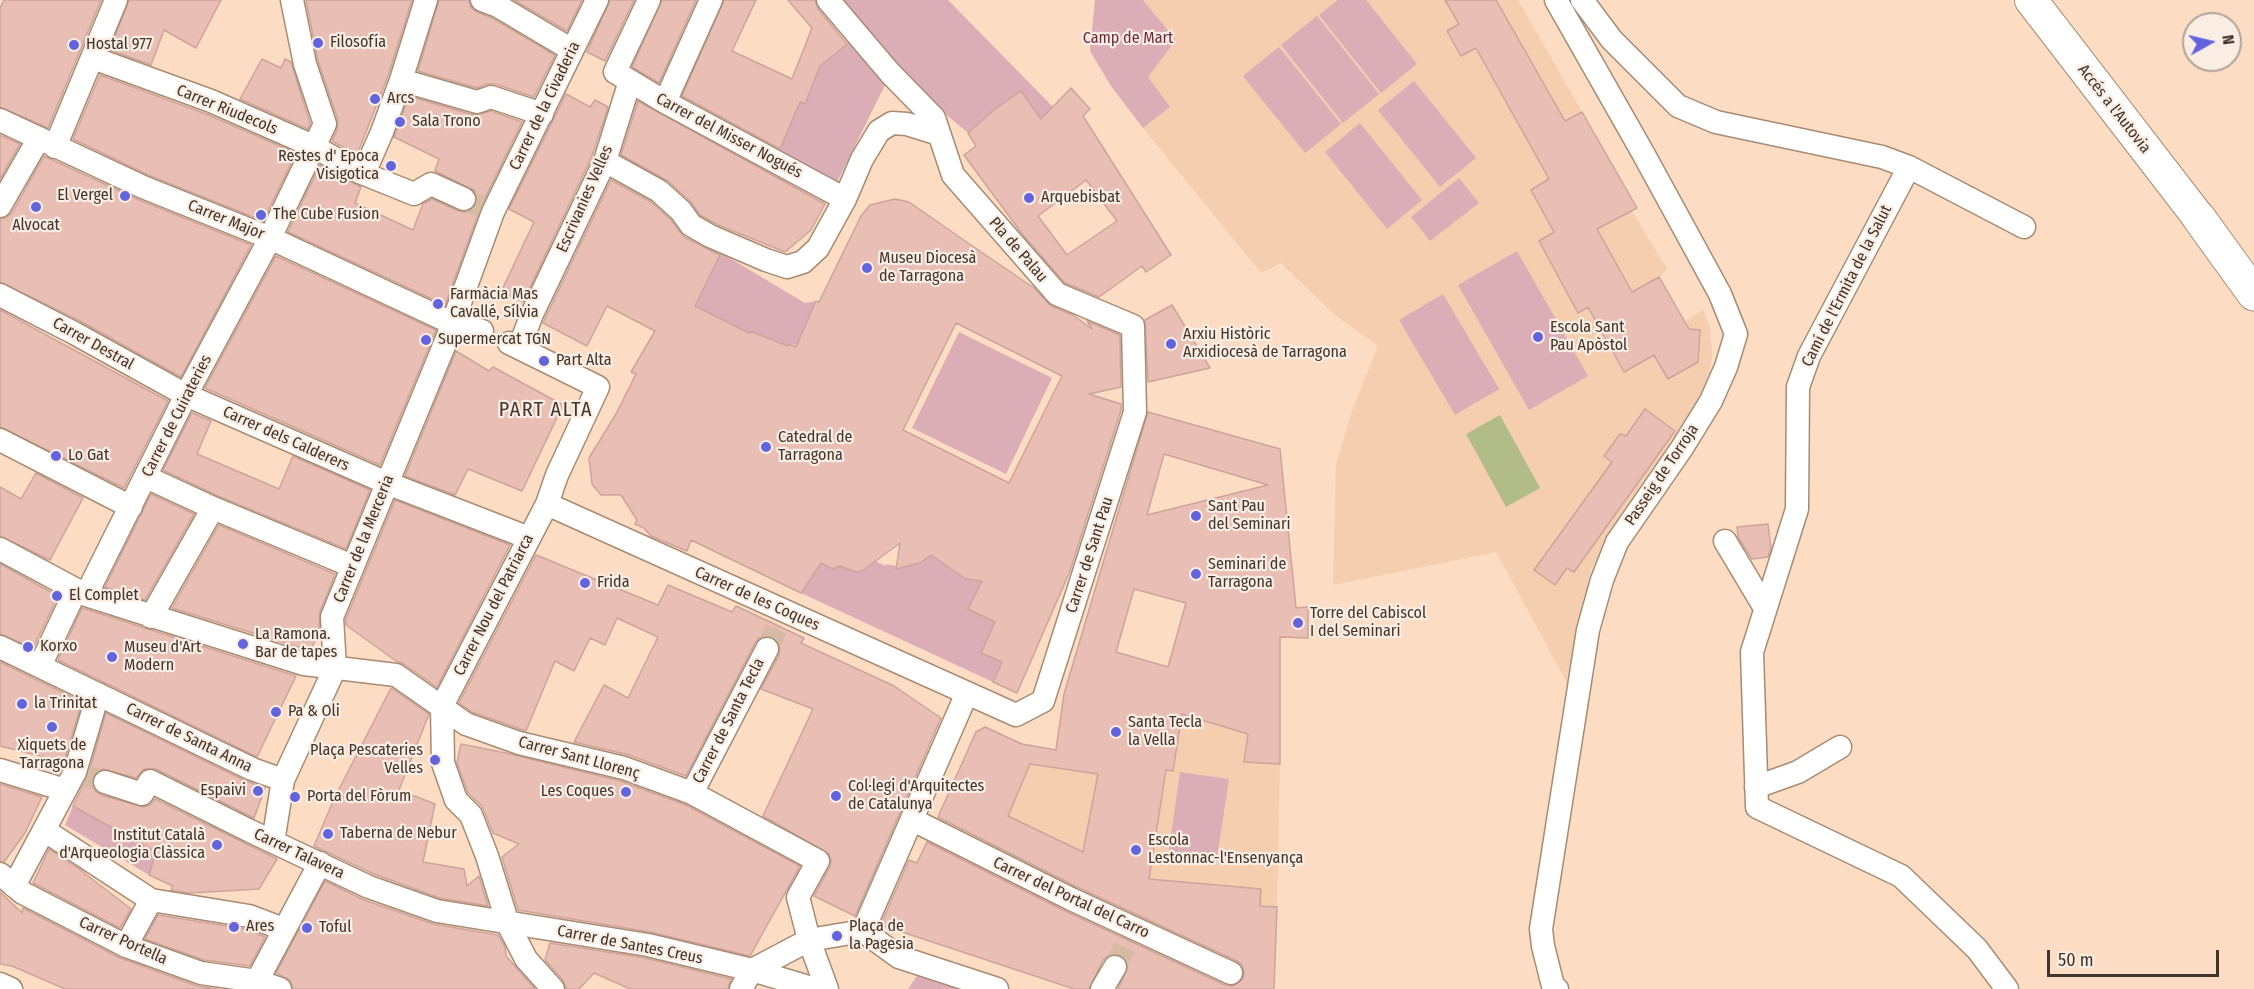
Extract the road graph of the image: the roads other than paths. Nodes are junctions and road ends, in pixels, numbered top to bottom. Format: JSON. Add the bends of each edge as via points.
{"nodes":[{"id":1,"x":116,"y":0,"type":"edge"},
{"id":2,"x":292,"y":0,"type":"edge"},
{"id":3,"x":426,"y":0,"type":"edge"},
{"id":4,"x":482,"y":0,"type":"edge"},
{"id":5,"x":597,"y":0,"type":"edge"},
{"id":6,"x":649,"y":0,"type":"edge"},
{"id":7,"x":711,"y":0,"type":"edge"},
{"id":8,"x":828,"y":0,"type":"edge"},
{"id":9,"x":1556,"y":0,"type":"edge"},
{"id":10,"x":1582,"y":0,"type":"edge"},
{"id":11,"x":2031,"y":0,"type":"edge"},
{"id":12,"x":572,"y":50,"type":"junction"},
{"id":13,"x":93,"y":58,"type":"junction"},
{"id":14,"x":622,"y":77,"type":"junction"},
{"id":15,"x":401,"y":80,"type":"junction"},
{"id":16,"x":665,"y":102,"type":"junction"},
{"id":17,"x":542,"y":114,"type":"junction"},
{"id":18,"x":0,"y":120,"type":"edge"},
{"id":19,"x":939,"y":134,"type":"junction"},
{"id":20,"x":47,"y":142,"type":"junction"},
{"id":21,"x":313,"y":146,"type":"junction"},
{"id":22,"x":605,"y":161,"type":"junction"},
{"id":23,"x":1909,"y":167,"type":"junction"},
{"id":24,"x":360,"y":172,"type":"junction"},
{"id":25,"x":464,"y":199,"type":"tunnel mouth"},
{"id":26,"x":845,"y":199,"type":"junction"},
{"id":27,"x":0,"y":207,"type":"edge"},
{"id":28,"x":2199,"y":218,"type":"junction"},
{"id":29,"x":2024,"y":227,"type":"dead end"},
{"id":30,"x":270,"y":238,"type":"junction"},
{"id":31,"x":2254,"y":270,"type":"edge"},
{"id":32,"x":2254,"y":294,"type":"edge"},
{"id":33,"x":0,"y":295,"type":"edge"},
{"id":34,"x":1133,"y":326,"type":"joint"},
{"id":35,"x":482,"y":331,"type":"dead end"},
{"id":36,"x":449,"y":332,"type":"junction"},
{"id":37,"x":514,"y":346,"type":"joint"},
{"id":38,"x":186,"y":395,"type":"junction"},
{"id":39,"x":0,"y":440,"type":"edge"},
{"id":40,"x":146,"y":477,"type":"junction"},
{"id":41,"x":387,"y":483,"type":"junction"},
{"id":42,"x":547,"y":504,"type":"junction"},
{"id":43,"x":131,"y":507,"type":"junction"},
{"id":44,"x":213,"y":508,"type":"junction"},
{"id":45,"x":529,"y":538,"type":"junction"},
{"id":46,"x":1725,"y":541,"type":"dead end"},
{"id":47,"x":0,"y":549,"type":"edge"},
{"id":48,"x":352,"y":566,"type":"junction"},
{"id":49,"x":81,"y":593,"type":"junction"},
{"id":50,"x":1765,"y":608,"type":"junction"},
{"id":51,"x":151,"y":617,"type":"junction"},
{"id":52,"x":0,"y":647,"type":"edge"},
{"id":53,"x":767,"y":649,"type":"tunnel mouth"},
{"id":54,"x":40,"y":666,"type":"junction"},
{"id":55,"x":335,"y":668,"type":"junction"},
{"id":56,"x":967,"y":693,"type":"junction"},
{"id":57,"x":98,"y":694,"type":"junction"},
{"id":58,"x":442,"y":706,"type":"junction"},
{"id":59,"x":1840,"y":747,"type":"dead end"},
{"id":60,"x":0,"y":770,"type":"edge"},
{"id":61,"x":74,"y":779,"type":"junction"},
{"id":62,"x":283,"y":780,"type":"junction"},
{"id":63,"x":105,"y":782,"type":"tunnel mouth"},
{"id":64,"x":1756,"y":787,"type":"junction"},
{"id":65,"x":692,"y":793,"type":"junction"},
{"id":66,"x":913,"y":820,"type":"junction"},
{"id":67,"x":44,"y":830,"type":"junction"},
{"id":68,"x":273,"y":842,"type":"junction"},
{"id":69,"x":320,"y":863,"type":"junction"},
{"id":70,"x":7,"y":880,"type":"edge"},
{"id":71,"x":152,"y":900,"type":"junction"},
{"id":72,"x":508,"y":924,"type":"junction"},
{"id":73,"x":283,"y":929,"type":"junction"},
{"id":74,"x":863,"y":931,"type":"junction"},
{"id":75,"x":809,"y":939,"type":"junction"},
{"id":76,"x":126,"y":946,"type":"junction"},
{"id":77,"x":1115,"y":968,"type":"tunnel mouth"},
{"id":78,"x":1231,"y":973,"type":"dead end"},
{"id":79,"x":747,"y":980,"type":"edge"},
{"id":80,"x":257,"y":981,"type":"junction"},
{"id":81,"x":0,"y":984,"type":"edge"},
{"id":82,"x":11,"y":989,"type":"edge"},
{"id":83,"x":280,"y":989,"type":"edge"},
{"id":84,"x":553,"y":989,"type":"edge"},
{"id":85,"x":815,"y":989,"type":"edge"},
{"id":86,"x":827,"y":989,"type":"edge"},
{"id":87,"x":997,"y":989,"type":"edge"},
{"id":88,"x":1102,"y":989,"type":"edge"},
{"id":89,"x":1557,"y":989,"type":"edge"},
{"id":90,"x":2007,"y":989,"type":"edge"}],
"edges":[{"from":1,"to":13,"type":"street"},
{"from":2,"to":21,"type":"street","name":"Carrer de Cuirateries","via":[[305,64],[325,124]]},
{"from":3,"to":15,"type":"street"},
{"from":4,"to":12,"type":"street"},
{"from":5,"to":12,"type":"street","name":"Carrer de la Civaderia"},
{"from":6,"to":14,"type":"street","name":"Escrivanies Velles"},
{"from":7,"to":16,"type":"street"},
{"from":8,"to":19,"type":"street","name":"Pla de Palau","via":[[934,118]]},
{"from":9,"to":89,"type":"street","name":"Passeig de Torroja","via":[[1720,294],[1736,334],[1711,401],[1617,542],[1588,630],[1542,929],[1553,986]]},
{"from":10,"to":23,"type":"street","via":[[1612,40],[1678,106],[1716,123],[1882,157]]},
{"from":11,"to":28,"type":"street","name":"Accés a l'Autovia"},
{"from":12,"to":17,"type":"street","name":"Carrer de la Civaderia"},
{"from":13,"to":20,"type":"street"},
{"from":13,"to":21,"type":"street","name":"Carrer Riudecols","via":[[211,101]]},
{"from":14,"to":16,"type":"street","name":"Carrer del Misser Nogués"},
{"from":14,"to":22,"type":"street","name":"Escrivanies Velles"},
{"from":15,"to":17,"type":"street","via":[[477,102],[491,97]]},
{"from":15,"to":24,"type":"street","via":[[382,132]]},
{"from":16,"to":26,"type":"street","name":"Carrer del Misser Nogués"},
{"from":17,"to":36,"type":"street","name":"Carrer de la Civaderia","via":[[491,211]]},
{"from":18,"to":20,"type":"street","name":"Carrer Major"},
{"from":19,"to":26,"type":"street","via":[[892,123],[879,131]]},
{"from":19,"to":34,"type":"street","name":"Pla de Palau","via":[[953,175],[1057,294]]},
{"from":20,"to":27,"type":"street"},
{"from":20,"to":30,"type":"street","name":"Carrer Major","via":[[143,187]]},
{"from":21,"to":24,"type":"street","name":"Carrer Riudecols"},
{"from":21,"to":30,"type":"street","name":"Carrer de Cuirateries"},
{"from":22,"to":26,"type":"street","via":[[659,191],[691,225],[786,267],[803,262],[818,248]]},
{"from":22,"to":37,"type":"street","name":"Escrivanies Velles"},
{"from":23,"to":29,"type":"street"},
{"from":23,"to":50,"type":"street","name":"Camí de l'Ermita de la Salut","via":[[1809,356],[1798,387],[1797,509]]},
{"from":24,"to":25,"type":"street","name":"Carrer Riudecols","via":[[414,194],[431,184]]},
{"from":28,"to":31,"type":"highway"},
{"from":28,"to":32,"type":"highway"},
{"from":30,"to":36,"type":"street","name":"Carrer Major"},
{"from":30,"to":38,"type":"street","name":"Carrer de Cuirateries"},
{"from":33,"to":38,"type":"street","name":"Carrer Destral"},
{"from":34,"to":56,"type":"street","name":"Carrer de Sant Pau","via":[[1135,412],[1043,701],[1016,715]]},
{"from":35,"to":36,"type":"street","name":"Carrer Major"},
{"from":36,"to":41,"type":"street","name":"Carrer de la Merceria"},
{"from":37,"to":42,"type":"street","name":"Carrer Nou del Patriarca","via":[[598,387]]},
{"from":38,"to":40,"type":"street","name":"Carrer de Cuirateries"},
{"from":38,"to":41,"type":"street","name":"Carrer dels Calderers"},
{"from":39,"to":43,"type":"street"},
{"from":40,"to":43,"type":"street","name":"Carrer de Cuirateries"},
{"from":40,"to":44,"type":"street"},
{"from":41,"to":45,"type":"street","name":"Carrer dels Calderers"},
{"from":41,"to":48,"type":"street","name":"Carrer de la Merceria"},
{"from":42,"to":45,"type":"street","name":"Carrer Nou del Patriarca"},
{"from":42,"to":56,"type":"street","name":"Carrer de les Coques","via":[[781,619]]},
{"from":43,"to":49,"type":"street","name":"Carrer de Cuirateries"},
{"from":44,"to":48,"type":"street"},
{"from":44,"to":51,"type":"street"},
{"from":45,"to":58,"type":"street","name":"Carrer Nou del Patriarca"},
{"from":46,"to":50,"type":"street"},
{"from":47,"to":49,"type":"street","name":"Carrer Sant Llorenç"},
{"from":48,"to":55,"type":"street","name":"Carrer de la Merceria","via":[[332,617]]},
{"from":49,"to":51,"type":"street","name":"Carrer Sant Llorenç"},
{"from":49,"to":54,"type":"street","name":"Carrer de Cuirateries"},
{"from":50,"to":64,"type":"street","name":"Camí de l'Ermita de la Salut","via":[[1752,652]]},
{"from":51,"to":55,"type":"street","name":"Carrer Sant Llorenç","via":[[304,664]]},
{"from":52,"to":54,"type":"street","name":"Carrer de Santa Anna"},
{"from":53,"to":65,"type":"street","name":"Carrer de Santa Tecla"},
{"from":54,"to":57,"type":"street","name":"Carrer de Santa Anna"},
{"from":55,"to":58,"type":"street","name":"Carrer Sant Llorenç","via":[[396,675]]},
{"from":55,"to":62,"type":"street","name":"Carrer de la Merceria"},
{"from":56,"to":66,"type":"street"},
{"from":57,"to":61,"type":"street"},
{"from":57,"to":62,"type":"street","name":"Carrer de Santa Anna","via":[[252,770]]},
{"from":58,"to":65,"type":"street","name":"Carrer Sant Llorenç","via":[[466,724],[519,743],[624,768]]},
{"from":58,"to":72,"type":"street","via":[[443,763],[449,783],[456,800],[471,815]]},
{"from":59,"to":64,"type":"street","via":[[1798,772]]},
{"from":60,"to":61,"type":"street"},
{"from":61,"to":67,"type":"street"},
{"from":62,"to":68,"type":"street","name":"Carrer de la Merceria"},
{"from":63,"to":68,"type":"street","name":"Carrer Talavera","via":[[142,794],[150,781]]},
{"from":64,"to":90,"type":"street","name":"Camí de l'Ermita de la Salut","via":[[1757,807],[1901,876],[1977,949]]},
{"from":65,"to":75,"type":"street","name":"Carrer Sant Llorenç","via":[[818,861],[798,897]]},
{"from":66,"to":74,"type":"street"},
{"from":66,"to":78,"type":"street","name":"Carrer del Portal del Carro","via":[[1130,932]]},
{"from":67,"to":70,"type":"street"},
{"from":67,"to":71,"type":"street"},
{"from":68,"to":69,"type":"street","name":"Carrer Talavera"},
{"from":69,"to":72,"type":"street","name":"Carrer Talavera","via":[[369,887],[437,911]]},
{"from":69,"to":73,"type":"street"},
{"from":70,"to":76,"type":"street","name":"Carrer Portella","via":[[23,893]]},
{"from":71,"to":73,"type":"street","via":[[249,916]]},
{"from":71,"to":76,"type":"street"},
{"from":72,"to":79,"type":"street","name":"Carrer de Santes Creus","via":[[648,945]]},
{"from":72,"to":84,"type":"street","via":[[526,959]]},
{"from":73,"to":80,"type":"street"},
{"from":74,"to":75,"type":"street"},
{"from":74,"to":87,"type":"street","via":[[899,957]]},
{"from":75,"to":79,"type":"street"},
{"from":75,"to":86,"type":"street"},
{"from":76,"to":80,"type":"street","name":"Carrer Portella","via":[[201,973]]},
{"from":77,"to":88,"type":"street"},
{"from":79,"to":85,"type":"street"},
{"from":80,"to":83,"type":"street","name":"Carrer Portella"},
{"from":81,"to":82,"type":"street"}]}
